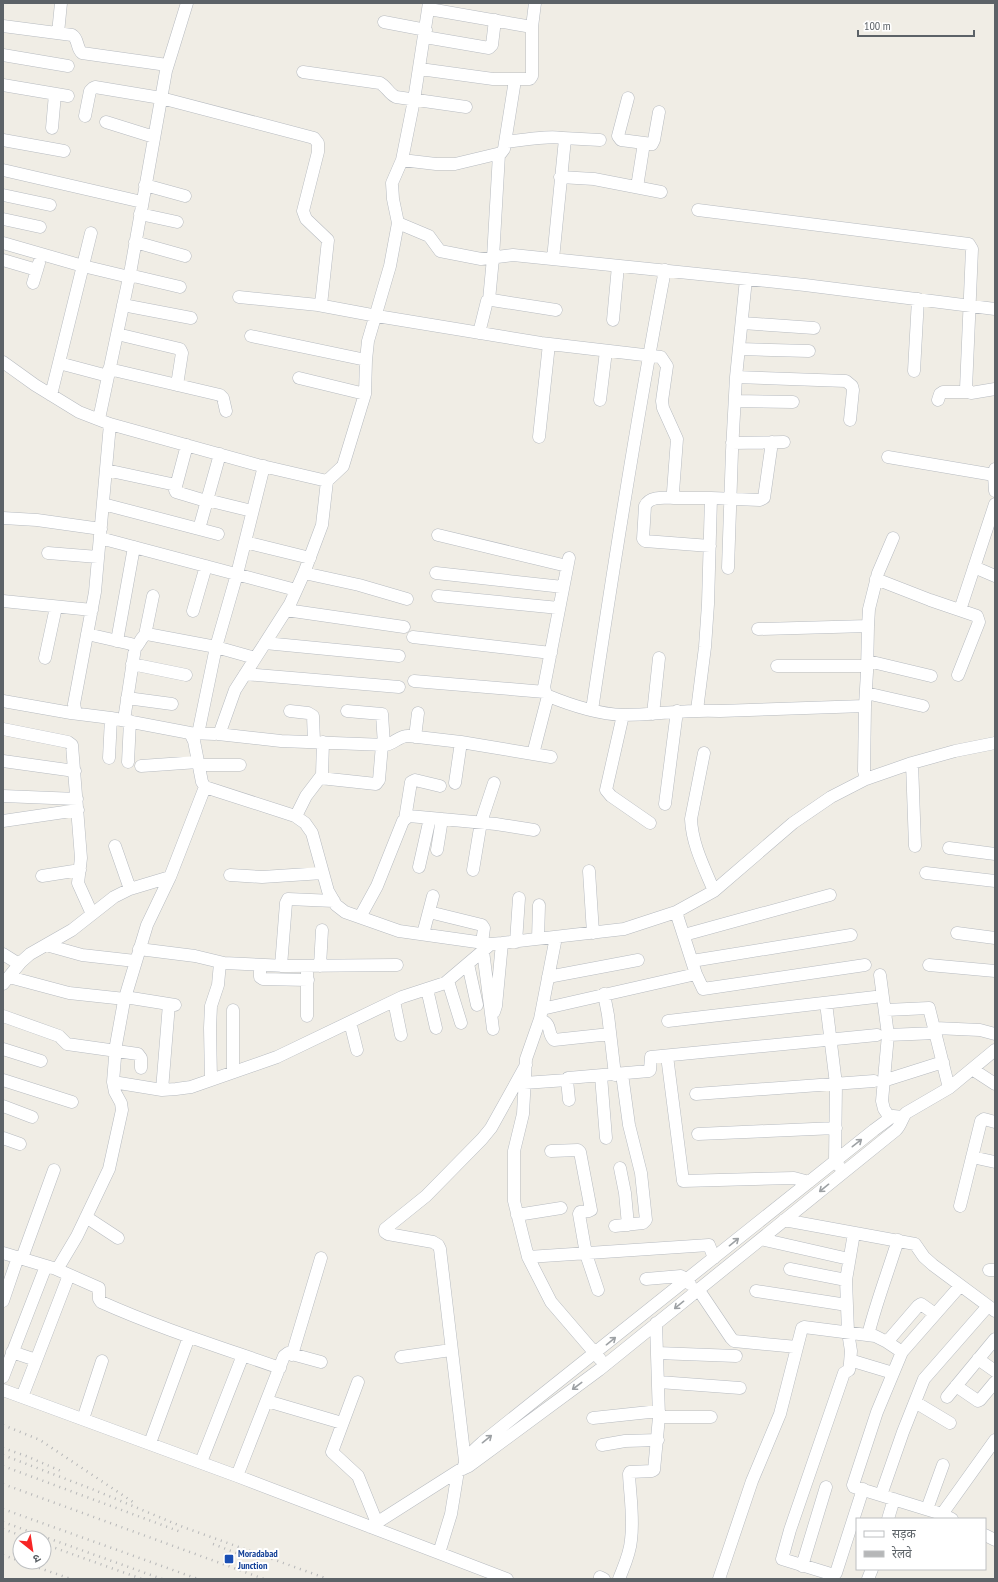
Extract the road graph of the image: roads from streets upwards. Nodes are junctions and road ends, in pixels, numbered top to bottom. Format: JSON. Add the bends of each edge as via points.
{"nodes":[{"id":1,"x":61,"y":3,"type":"edge"},
{"id":2,"x":187,"y":3,"type":"edge"},
{"id":3,"x":534,"y":3,"type":"edge"},
{"id":4,"x":429,"y":6,"type":"edge"},
{"id":5,"x":495,"y":20,"type":"junction"},
{"id":6,"x":384,"y":22,"type":"dead end"},
{"id":7,"x":3,"y":26,"type":"edge"},
{"id":8,"x":532,"y":26,"type":"junction"},
{"id":9,"x":58,"y":33,"type":"junction"},
{"id":10,"x":425,"y":33,"type":"junction"},
{"id":11,"x":3,"y":55,"type":"edge"},
{"id":12,"x":167,"y":65,"type":"junction"},
{"id":13,"x":68,"y":66,"type":"dead end"},
{"id":14,"x":420,"y":69,"type":"junction"},
{"id":15,"x":303,"y":72,"type":"dead end"},
{"id":16,"x":515,"y":80,"type":"junction"},
{"id":17,"x":3,"y":86,"type":"edge"},
{"id":18,"x":56,"y":94,"type":"junction"},
{"id":19,"x":68,"y":96,"type":"dead end"},
{"id":20,"x":161,"y":98,"type":"junction"},
{"id":21,"x":628,"y":98,"type":"dead end"},
{"id":22,"x":414,"y":100,"type":"junction"},
{"id":23,"x":466,"y":107,"type":"dead end"},
{"id":24,"x":659,"y":112,"type":"dead end"},
{"id":25,"x":85,"y":116,"type":"dead end"},
{"id":26,"x":106,"y":122,"type":"dead end"},
{"id":27,"x":52,"y":128,"type":"dead end"},
{"id":28,"x":154,"y":137,"type":"junction"},
{"id":29,"x":563,"y":138,"type":"junction"},
{"id":30,"x":3,"y":140,"type":"edge"},
{"id":31,"x":600,"y":140,"type":"dead end"},
{"id":32,"x":505,"y":142,"type":"junction"},
{"id":33,"x":644,"y":144,"type":"junction"},
{"id":34,"x":64,"y":151,"type":"dead end"},
{"id":35,"x":499,"y":154,"type":"junction"},
{"id":36,"x":402,"y":160,"type":"junction"},
{"id":37,"x":3,"y":170,"type":"edge"},
{"id":38,"x":560,"y":177,"type":"junction"},
{"id":39,"x":145,"y":185,"type":"junction"},
{"id":40,"x":637,"y":187,"type":"junction"},
{"id":41,"x":660,"y":192,"type":"dead end"},
{"id":42,"x":3,"y":195,"type":"edge"},
{"id":43,"x":185,"y":196,"type":"dead end"},
{"id":44,"x":50,"y":205,"type":"dead end"},
{"id":45,"x":141,"y":208,"type":"junction"},
{"id":46,"x":698,"y":210,"type":"dead end"},
{"id":47,"x":3,"y":218,"type":"edge"},
{"id":48,"x":177,"y":222,"type":"dead end"},
{"id":49,"x":398,"y":223,"type":"junction"},
{"id":50,"x":40,"y":227,"type":"dead end"},
{"id":51,"x":91,"y":233,"type":"dead end"},
{"id":52,"x":135,"y":242,"type":"junction"},
{"id":53,"x":3,"y":243,"type":"edge"},
{"id":54,"x":42,"y":254,"type":"junction"},
{"id":55,"x":185,"y":256,"type":"dead end"},
{"id":56,"x":494,"y":258,"type":"junction"},
{"id":57,"x":553,"y":259,"type":"junction"},
{"id":58,"x":3,"y":260,"type":"edge"},
{"id":59,"x":83,"y":266,"type":"junction"},
{"id":60,"x":618,"y":266,"type":"junction"},
{"id":61,"x":37,"y":270,"type":"junction"},
{"id":62,"x":665,"y":270,"type":"junction"},
{"id":63,"x":129,"y":276,"type":"junction"},
{"id":64,"x":746,"y":279,"type":"junction"},
{"id":65,"x":33,"y":283,"type":"dead end"},
{"id":66,"x":180,"y":287,"type":"dead end"},
{"id":67,"x":240,"y":297,"type":"dead end"},
{"id":68,"x":918,"y":299,"type":"junction"},
{"id":69,"x":489,"y":300,"type":"junction"},
{"id":70,"x":123,"y":305,"type":"junction"},
{"id":71,"x":321,"y":305,"type":"junction"},
{"id":72,"x":970,"y":306,"type":"junction"},
{"id":73,"x":995,"y":309,"type":"edge"},
{"id":74,"x":556,"y":310,"type":"dead end"},
{"id":75,"x":377,"y":316,"type":"junction"},
{"id":76,"x":191,"y":318,"type":"dead end"},
{"id":77,"x":613,"y":320,"type":"dead end"},
{"id":78,"x":742,"y":323,"type":"junction"},
{"id":79,"x":814,"y":328,"type":"dead end"},
{"id":80,"x":479,"y":333,"type":"junction"},
{"id":81,"x":117,"y":334,"type":"junction"},
{"id":82,"x":251,"y":336,"type":"dead end"},
{"id":83,"x":549,"y":344,"type":"junction"},
{"id":84,"x":740,"y":349,"type":"junction"},
{"id":85,"x":606,"y":351,"type":"junction"},
{"id":86,"x":809,"y":351,"type":"dead end"},
{"id":87,"x":648,"y":356,"type":"junction"},
{"id":88,"x":366,"y":360,"type":"junction"},
{"id":89,"x":3,"y":362,"type":"edge"},
{"id":90,"x":59,"y":363,"type":"junction"},
{"id":91,"x":914,"y":371,"type":"dead end"},
{"id":92,"x":108,"y":372,"type":"junction"},
{"id":93,"x":736,"y":377,"type":"junction"},
{"id":94,"x":299,"y":378,"type":"dead end"},
{"id":95,"x":177,"y":385,"type":"junction"},
{"id":96,"x":995,"y":389,"type":"edge"},
{"id":97,"x":969,"y":392,"type":"junction"},
{"id":98,"x":365,"y":394,"type":"junction"},
{"id":99,"x":51,"y":395,"type":"junction"},
{"id":100,"x":600,"y":400,"type":"dead end"},
{"id":101,"x":938,"y":400,"type":"dead end"},
{"id":102,"x":735,"y":401,"type":"junction"},
{"id":103,"x":793,"y":402,"type":"dead end"},
{"id":104,"x":226,"y":411,"type":"dead end"},
{"id":105,"x":99,"y":419,"type":"junction"},
{"id":106,"x":850,"y":420,"type":"dead end"},
{"id":107,"x":110,"y":424,"type":"junction"},
{"id":108,"x":539,"y":437,"type":"dead end"},
{"id":109,"x":732,"y":442,"type":"junction"},
{"id":110,"x":187,"y":445,"type":"junction"},
{"id":111,"x":220,"y":454,"type":"junction"},
{"id":112,"x":888,"y":457,"type":"dead end"},
{"id":113,"x":264,"y":466,"type":"junction"},
{"id":114,"x":106,"y":470,"type":"junction"},
{"id":115,"x":994,"y":472,"type":"edge"},
{"id":116,"x":327,"y":481,"type":"junction"},
{"id":117,"x":176,"y":485,"type":"junction"},
{"id":118,"x":995,"y":491,"type":"edge"},
{"id":119,"x":676,"y":498,"type":"junction"},
{"id":120,"x":711,"y":498,"type":"junction"},
{"id":121,"x":730,"y":498,"type":"junction"},
{"id":122,"x":207,"y":500,"type":"junction"},
{"id":123,"x":103,"y":504,"type":"junction"},
{"id":124,"x":995,"y":504,"type":"edge"},
{"id":125,"x":252,"y":511,"type":"junction"},
{"id":126,"x":3,"y":518,"type":"edge"},
{"id":127,"x":199,"y":529,"type":"junction"},
{"id":128,"x":100,"y":533,"type":"junction"},
{"id":129,"x":218,"y":534,"type":"dead end"},
{"id":130,"x":438,"y":535,"type":"dead end"},
{"id":131,"x":893,"y":538,"type":"dead end"},
{"id":132,"x":245,"y":542,"type":"junction"},
{"id":133,"x":710,"y":546,"type":"junction"},
{"id":134,"x":134,"y":547,"type":"junction"},
{"id":135,"x":48,"y":553,"type":"dead end"},
{"id":136,"x":98,"y":557,"type":"junction"},
{"id":137,"x":310,"y":558,"type":"junction"},
{"id":138,"x":206,"y":566,"type":"junction"},
{"id":139,"x":974,"y":567,"type":"junction"},
{"id":140,"x":728,"y":568,"type":"dead end"},
{"id":141,"x":304,"y":572,"type":"junction"},
{"id":142,"x":436,"y":573,"type":"dead end"},
{"id":143,"x":236,"y":574,"type":"junction"},
{"id":144,"x":995,"y":576,"type":"edge"},
{"id":145,"x":876,"y":580,"type":"junction"},
{"id":146,"x":563,"y":588,"type":"junction"},
{"id":147,"x":296,"y":590,"type":"junction"},
{"id":148,"x":153,"y":596,"type":"dead end"},
{"id":149,"x":438,"y":596,"type":"dead end"},
{"id":150,"x":407,"y":599,"type":"dead end"},
{"id":151,"x":3,"y":601,"type":"edge"},
{"id":152,"x":56,"y":607,"type":"junction"},
{"id":153,"x":560,"y":608,"type":"junction"},
{"id":154,"x":92,"y":610,"type":"junction"},
{"id":155,"x":193,"y":610,"type":"dead end"},
{"id":156,"x":286,"y":610,"type":"junction"},
{"id":157,"x":960,"y":610,"type":"junction"},
{"id":158,"x":868,"y":626,"type":"junction"},
{"id":159,"x":404,"y":627,"type":"dead end"},
{"id":160,"x":758,"y":629,"type":"dead end"},
{"id":161,"x":87,"y":634,"type":"junction"},
{"id":162,"x":144,"y":635,"type":"junction"},
{"id":163,"x":413,"y":637,"type":"dead end"},
{"id":164,"x":117,"y":641,"type":"junction"},
{"id":165,"x":265,"y":643,"type":"junction"},
{"id":166,"x":216,"y":647,"type":"junction"},
{"id":167,"x":135,"y":648,"type":"junction"},
{"id":168,"x":551,"y":653,"type":"junction"},
{"id":169,"x":399,"y":656,"type":"dead end"},
{"id":170,"x":45,"y":658,"type":"dead end"},
{"id":171,"x":255,"y":658,"type":"junction"},
{"id":172,"x":659,"y":658,"type":"dead end"},
{"id":173,"x":868,"y":663,"type":"junction"},
{"id":174,"x":132,"y":664,"type":"junction"},
{"id":175,"x":777,"y":666,"type":"dead end"},
{"id":176,"x":186,"y":675,"type":"dead end"},
{"id":177,"x":958,"y":675,"type":"dead end"},
{"id":178,"x":931,"y":676,"type":"dead end"},
{"id":179,"x":414,"y":681,"type":"dead end"},
{"id":180,"x":240,"y":682,"type":"junction"},
{"id":181,"x":399,"y":687,"type":"dead end"},
{"id":182,"x":866,"y":693,"type":"junction"},
{"id":183,"x":546,"y":694,"type":"junction"},
{"id":184,"x":127,"y":698,"type":"junction"},
{"id":185,"x":3,"y":700,"type":"edge"},
{"id":186,"x":172,"y":704,"type":"dead end"},
{"id":187,"x":864,"y":706,"type":"junction"},
{"id":188,"x":923,"y":706,"type":"dead end"},
{"id":189,"x":592,"y":710,"type":"junction"},
{"id":190,"x":698,"y":710,"type":"junction"},
{"id":191,"x":290,"y":711,"type":"dead end"},
{"id":192,"x":348,"y":711,"type":"dead end"},
{"id":193,"x":677,"y":711,"type":"junction"},
{"id":194,"x":71,"y":713,"type":"junction"},
{"id":195,"x":418,"y":713,"type":"dead end"},
{"id":196,"x":653,"y":714,"type":"junction"},
{"id":197,"x":623,"y":715,"type":"junction"},
{"id":198,"x":111,"y":718,"type":"junction"},
{"id":199,"x":127,"y":721,"type":"junction"},
{"id":200,"x":3,"y":729,"type":"edge"},
{"id":201,"x":194,"y":733,"type":"junction"},
{"id":202,"x":218,"y":734,"type":"junction"},
{"id":203,"x":415,"y":737,"type":"junction"},
{"id":204,"x":319,"y":742,"type":"junction"},
{"id":205,"x":461,"y":742,"type":"junction"},
{"id":206,"x":995,"y":743,"type":"edge"},
{"id":207,"x":383,"y":745,"type":"junction"},
{"id":208,"x":704,"y":753,"type":"dead end"},
{"id":209,"x":533,"y":754,"type":"junction"},
{"id":210,"x":551,"y":757,"type":"dead end"},
{"id":211,"x":109,"y":758,"type":"dead end"},
{"id":212,"x":3,"y":760,"type":"edge"},
{"id":213,"x":128,"y":762,"type":"dead end"},
{"id":214,"x":912,"y":763,"type":"junction"},
{"id":215,"x":198,"y":764,"type":"junction"},
{"id":216,"x":141,"y":766,"type":"dead end"},
{"id":217,"x":240,"y":766,"type":"dead end"},
{"id":218,"x":75,"y":771,"type":"junction"},
{"id":219,"x":320,"y":778,"type":"junction"},
{"id":220,"x":866,"y":779,"type":"junction"},
{"id":221,"x":455,"y":783,"type":"dead end"},
{"id":222,"x":494,"y":783,"type":"dead end"},
{"id":223,"x":440,"y":786,"type":"dead end"},
{"id":224,"x":205,"y":787,"type":"junction"},
{"id":225,"x":3,"y":796,"type":"edge"},
{"id":226,"x":665,"y":804,"type":"dead end"},
{"id":227,"x":77,"y":805,"type":"junction"},
{"id":228,"x":296,"y":816,"type":"junction"},
{"id":229,"x":430,"y":818,"type":"junction"},
{"id":230,"x":405,"y":819,"type":"junction"},
{"id":231,"x":442,"y":819,"type":"junction"},
{"id":232,"x":3,"y":821,"type":"edge"},
{"id":233,"x":481,"y":822,"type":"junction"},
{"id":234,"x":650,"y":823,"type":"dead end"},
{"id":235,"x":534,"y":830,"type":"dead end"},
{"id":236,"x":114,"y":846,"type":"dead end"},
{"id":237,"x":915,"y":846,"type":"dead end"},
{"id":238,"x":949,"y":848,"type":"dead end"},
{"id":239,"x":437,"y":850,"type":"dead end"},
{"id":240,"x":995,"y":854,"type":"edge"},
{"id":241,"x":419,"y":867,"type":"dead end"},
{"id":242,"x":80,"y":870,"type":"junction"},
{"id":243,"x":473,"y":870,"type":"dead end"},
{"id":244,"x":589,"y":871,"type":"dead end"},
{"id":245,"x":323,"y":873,"type":"junction"},
{"id":246,"x":926,"y":873,"type":"dead end"},
{"id":247,"x":230,"y":875,"type":"dead end"},
{"id":248,"x":42,"y":876,"type":"dead end"},
{"id":249,"x":170,"y":877,"type":"junction"},
{"id":250,"x":995,"y":881,"type":"edge"},
{"id":251,"x":130,"y":889,"type":"junction"},
{"id":252,"x":714,"y":891,"type":"junction"},
{"id":253,"x":830,"y":895,"type":"dead end"},
{"id":254,"x":433,"y":896,"type":"dead end"},
{"id":255,"x":519,"y":898,"type":"dead end"},
{"id":256,"x":334,"y":901,"type":"junction"},
{"id":257,"x":539,"y":905,"type":"dead end"},
{"id":258,"x":429,"y":912,"type":"junction"},
{"id":259,"x":676,"y":912,"type":"junction"},
{"id":260,"x":92,"y":914,"type":"junction"},
{"id":261,"x":360,"y":917,"type":"junction"},
{"id":262,"x":322,"y":930,"type":"dead end"},
{"id":263,"x":593,"y":933,"type":"junction"},
{"id":264,"x":957,"y":933,"type":"dead end"},
{"id":265,"x":423,"y":934,"type":"junction"},
{"id":266,"x":684,"y":935,"type":"junction"},
{"id":267,"x":851,"y":935,"type":"dead end"},
{"id":268,"x":556,"y":937,"type":"junction"},
{"id":269,"x":995,"y":938,"type":"edge"},
{"id":270,"x":538,"y":939,"type":"junction"},
{"id":271,"x":516,"y":942,"type":"junction"},
{"id":272,"x":46,"y":945,"type":"junction"},
{"id":273,"x":489,"y":945,"type":"junction"},
{"id":274,"x":139,"y":950,"type":"junction"},
{"id":275,"x":3,"y":954,"type":"edge"},
{"id":276,"x":638,"y":960,"type":"dead end"},
{"id":277,"x":135,"y":961,"type":"junction"},
{"id":278,"x":692,"y":961,"type":"junction"},
{"id":279,"x":220,"y":963,"type":"junction"},
{"id":280,"x":19,"y":964,"type":"junction"},
{"id":281,"x":468,"y":964,"type":"junction"},
{"id":282,"x":260,"y":965,"type":"junction"},
{"id":283,"x":397,"y":965,"type":"dead end"},
{"id":284,"x":865,"y":965,"type":"dead end"},
{"id":285,"x":929,"y":965,"type":"dead end"},
{"id":286,"x":281,"y":966,"type":"junction"},
{"id":287,"x":307,"y":966,"type":"junction"},
{"id":288,"x":320,"y":966,"type":"junction"},
{"id":289,"x":995,"y":971,"type":"edge"},
{"id":290,"x":696,"y":974,"type":"junction"},
{"id":291,"x":880,"y":975,"type":"dead end"},
{"id":292,"x":6,"y":976,"type":"edge"},
{"id":293,"x":548,"y":977,"type":"junction"},
{"id":294,"x":308,"y":980,"type":"junction"},
{"id":295,"x":448,"y":981,"type":"junction"},
{"id":296,"x":427,"y":989,"type":"junction"},
{"id":297,"x":604,"y":994,"type":"junction"},
{"id":298,"x":875,"y":997,"type":"dead end"},
{"id":299,"x":125,"y":998,"type":"junction"},
{"id":300,"x":394,"y":1001,"type":"junction"},
{"id":301,"x":826,"y":1003,"type":"junction"},
{"id":302,"x":477,"y":1005,"type":"dead end"},
{"id":303,"x":233,"y":1010,"type":"dead end"},
{"id":304,"x":886,"y":1010,"type":"junction"},
{"id":305,"x":541,"y":1014,"type":"junction"},
{"id":306,"x":3,"y":1016,"type":"edge"},
{"id":307,"x":307,"y":1016,"type":"dead end"},
{"id":308,"x":491,"y":1016,"type":"junction"},
{"id":309,"x":668,"y":1021,"type":"dead end"},
{"id":310,"x":350,"y":1022,"type":"junction"},
{"id":311,"x":461,"y":1023,"type":"dead end"},
{"id":312,"x":436,"y":1028,"type":"dead end"},
{"id":313,"x":493,"y":1029,"type":"dead end"},
{"id":314,"x":935,"y":1030,"type":"junction"},
{"id":315,"x":610,"y":1034,"type":"junction"},
{"id":316,"x":995,"y":1034,"type":"edge"},
{"id":317,"x":882,"y":1035,"type":"junction"},
{"id":318,"x":401,"y":1036,"type":"dead end"},
{"id":319,"x":831,"y":1040,"type":"junction"},
{"id":320,"x":3,"y":1049,"type":"edge"},
{"id":321,"x":116,"y":1050,"type":"junction"},
{"id":322,"x":357,"y":1050,"type":"dead end"},
{"id":323,"x":995,"y":1050,"type":"edge"},
{"id":324,"x":667,"y":1056,"type":"junction"},
{"id":325,"x":42,"y":1061,"type":"dead end"},
{"id":326,"x":943,"y":1062,"type":"junction"},
{"id":327,"x":526,"y":1065,"type":"junction"},
{"id":328,"x":141,"y":1068,"type":"dead end"},
{"id":329,"x":972,"y":1069,"type":"junction"},
{"id":330,"x":233,"y":1072,"type":"junction"},
{"id":331,"x":618,"y":1075,"type":"junction"},
{"id":332,"x":602,"y":1076,"type":"junction"},
{"id":333,"x":3,"y":1080,"type":"edge"},
{"id":334,"x":211,"y":1080,"type":"junction"},
{"id":335,"x":566,"y":1080,"type":"junction"},
{"id":336,"x":878,"y":1081,"type":"junction"},
{"id":337,"x":113,"y":1082,"type":"junction"},
{"id":338,"x":524,"y":1083,"type":"junction"},
{"id":339,"x":836,"y":1084,"type":"junction"},
{"id":340,"x":995,"y":1084,"type":"edge"},
{"id":341,"x":949,"y":1088,"type":"junction"},
{"id":342,"x":162,"y":1090,"type":"junction"},
{"id":343,"x":696,"y":1094,"type":"dead end"},
{"id":344,"x":569,"y":1100,"type":"dead end"},
{"id":345,"x":72,"y":1102,"type":"dead end"},
{"id":346,"x":3,"y":1106,"type":"edge"},
{"id":347,"x":503,"y":1106,"type":"junction"},
{"id":348,"x":522,"y":1113,"type":"junction"},
{"id":349,"x":32,"y":1117,"type":"dead end"},
{"id":350,"x":903,"y":1117,"type":"junction"},
{"id":351,"x":885,"y":1122,"type":"junction"},
{"id":352,"x":995,"y":1122,"type":"edge"},
{"id":353,"x":836,"y":1128,"type":"junction"},
{"id":354,"x":698,"y":1134,"type":"dead end"},
{"id":355,"x":3,"y":1138,"type":"edge"},
{"id":356,"x":606,"y":1138,"type":"dead end"},
{"id":357,"x":20,"y":1144,"type":"dead end"},
{"id":358,"x":551,"y":1151,"type":"dead end"},
{"id":359,"x":972,"y":1157,"type":"junction"},
{"id":360,"x":835,"y":1161,"type":"junction"},
{"id":361,"x":995,"y":1162,"type":"edge"},
{"id":362,"x":620,"y":1168,"type":"dead end"},
{"id":363,"x":54,"y":1170,"type":"dead end"},
{"id":364,"x":844,"y":1172,"type":"junction"},
{"id":365,"x":809,"y":1182,"type":"junction"},
{"id":366,"x":960,"y":1206,"type":"dead end"},
{"id":367,"x":561,"y":1208,"type":"dead end"},
{"id":368,"x":517,"y":1215,"type":"junction"},
{"id":369,"x":86,"y":1217,"type":"junction"},
{"id":370,"x":784,"y":1220,"type":"junction"},
{"id":371,"x":628,"y":1225,"type":"junction"},
{"id":372,"x":615,"y":1226,"type":"dead end"},
{"id":373,"x":854,"y":1233,"type":"junction"},
{"id":374,"x":118,"y":1238,"type":"dead end"},
{"id":375,"x":761,"y":1239,"type":"junction"},
{"id":376,"x":898,"y":1240,"type":"junction"},
{"id":377,"x":3,"y":1252,"type":"edge"},
{"id":378,"x":586,"y":1254,"type":"junction"},
{"id":379,"x":528,"y":1257,"type":"junction"},
{"id":380,"x":20,"y":1258,"type":"junction"},
{"id":381,"x":321,"y":1258,"type":"dead end"},
{"id":382,"x":714,"y":1258,"type":"junction"},
{"id":383,"x":849,"y":1259,"type":"junction"},
{"id":384,"x":51,"y":1267,"type":"junction"},
{"id":385,"x":790,"y":1269,"type":"dead end"},
{"id":386,"x":68,"y":1275,"type":"junction"},
{"id":387,"x":646,"y":1279,"type":"dead end"},
{"id":388,"x":686,"y":1280,"type":"junction"},
{"id":389,"x":846,"y":1280,"type":"junction"},
{"id":390,"x":960,"y":1286,"type":"junction"},
{"id":391,"x":598,"y":1290,"type":"dead end"},
{"id":392,"x":697,"y":1290,"type":"junction"},
{"id":393,"x":756,"y":1290,"type":"dead end"},
{"id":394,"x":3,"y":1301,"type":"edge"},
{"id":395,"x":847,"y":1305,"type":"junction"},
{"id":396,"x":991,"y":1309,"type":"edge"},
{"id":397,"x":935,"y":1314,"type":"junction"},
{"id":398,"x":656,"y":1323,"type":"junction"},
{"id":399,"x":848,"y":1332,"type":"junction"},
{"id":400,"x":868,"y":1335,"type":"junction"},
{"id":401,"x":189,"y":1337,"type":"junction"},
{"id":402,"x":995,"y":1339,"type":"edge"},
{"id":403,"x":887,"y":1342,"type":"junction"},
{"id":404,"x":797,"y":1347,"type":"junction"},
{"id":405,"x":451,"y":1350,"type":"junction"},
{"id":406,"x":12,"y":1352,"type":"junction"},
{"id":407,"x":902,"y":1352,"type":"junction"},
{"id":408,"x":657,"y":1353,"type":"junction"},
{"id":409,"x":595,"y":1354,"type":"junction"},
{"id":410,"x":243,"y":1355,"type":"junction"},
{"id":411,"x":292,"y":1355,"type":"junction"},
{"id":412,"x":736,"y":1356,"type":"dead end"},
{"id":413,"x":401,"y":1357,"type":"dead end"},
{"id":414,"x":978,"y":1359,"type":"junction"},
{"id":415,"x":36,"y":1360,"type":"junction"},
{"id":416,"x":102,"y":1361,"type":"dead end"},
{"id":417,"x":321,"y":1362,"type":"dead end"},
{"id":418,"x":850,"y":1363,"type":"junction"},
{"id":419,"x":605,"y":1365,"type":"junction"},
{"id":420,"x":280,"y":1368,"type":"junction"},
{"id":421,"x":995,"y":1371,"type":"edge"},
{"id":422,"x":893,"y":1373,"type":"junction"},
{"id":423,"x":3,"y":1377,"type":"edge"},
{"id":424,"x":358,"y":1382,"type":"dead end"},
{"id":425,"x":659,"y":1382,"type":"junction"},
{"id":426,"x":995,"y":1382,"type":"edge"},
{"id":427,"x":956,"y":1386,"type":"junction"},
{"id":428,"x":740,"y":1388,"type":"dead end"},
{"id":429,"x":3,"y":1390,"type":"edge"},
{"id":430,"x":22,"y":1397,"type":"junction"},
{"id":431,"x":947,"y":1397,"type":"dead end"},
{"id":432,"x":267,"y":1401,"type":"junction"},
{"id":433,"x":915,"y":1402,"type":"junction"},
{"id":434,"x":659,"y":1414,"type":"junction"},
{"id":435,"x":711,"y":1417,"type":"dead end"},
{"id":436,"x":593,"y":1418,"type":"dead end"},
{"id":437,"x":83,"y":1419,"type":"junction"},
{"id":438,"x":342,"y":1423,"type":"junction"},
{"id":439,"x":950,"y":1423,"type":"dead end"},
{"id":440,"x":658,"y":1440,"type":"junction"},
{"id":441,"x":995,"y":1440,"type":"edge"},
{"id":442,"x":150,"y":1443,"type":"junction"},
{"id":443,"x":602,"y":1445,"type":"dead end"},
{"id":444,"x":201,"y":1462,"type":"junction"},
{"id":445,"x":943,"y":1466,"type":"dead end"},
{"id":446,"x":462,"y":1467,"type":"junction"},
{"id":447,"x":237,"y":1476,"type":"junction"},
{"id":448,"x":826,"y":1487,"type":"dead end"},
{"id":449,"x":863,"y":1490,"type":"junction"},
{"id":450,"x":881,"y":1495,"type":"junction"},
{"id":451,"x":894,"y":1499,"type":"junction"},
{"id":452,"x":938,"y":1515,"type":"edge"},
{"id":453,"x":888,"y":1518,"type":"edge"},
{"id":454,"x":374,"y":1525,"type":"junction"},
{"id":455,"x":986,"y":1536,"type":"edge"},
{"id":456,"x":995,"y":1540,"type":"edge"},
{"id":457,"x":439,"y":1553,"type":"junction"},
{"id":458,"x":802,"y":1566,"type":"junction"},
{"id":459,"x":507,"y":1579,"type":"edge"},
{"id":460,"x":619,"y":1579,"type":"edge"},
{"id":461,"x":719,"y":1579,"type":"edge"}],
"edges":[{"from":1,"to":9,"type":"street"},
{"from":2,"to":12,"type":"street"},
{"from":3,"to":8,"type":"street"},
{"from":4,"to":5,"type":"street"},
{"from":4,"to":10,"type":"street"},
{"from":5,"to":8,"type":"street"},
{"from":5,"to":10,"type":"street","via":[[492,45],[489,48]]},
{"from":6,"to":10,"type":"street"},
{"from":7,"to":9,"type":"street"},
{"from":8,"to":16,"type":"street","via":[[531,78]]},
{"from":9,"to":12,"type":"street","via":[[74,36],[82,53]]},
{"from":10,"to":14,"type":"street"},
{"from":11,"to":13,"type":"street"},
{"from":12,"to":20,"type":"street"},
{"from":14,"to":16,"type":"street"},
{"from":14,"to":22,"type":"street"},
{"from":15,"to":22,"type":"street","via":[[380,83],[393,95]]},
{"from":16,"to":32,"type":"street"},
{"from":17,"to":18,"type":"street"},
{"from":18,"to":19,"type":"street"},
{"from":18,"to":27,"type":"street"},
{"from":20,"to":25,"type":"street","via":[[93,88]]},
{"from":20,"to":28,"type":"street"},
{"from":20,"to":71,"type":"street","via":[[314,138],[318,143],[303,211],[306,219],[328,240]]},
{"from":21,"to":33,"type":"street","via":[[618,136],[621,140]]},
{"from":22,"to":23,"type":"street"},
{"from":22,"to":36,"type":"street"},
{"from":24,"to":33,"type":"street","via":[[654,143]]},
{"from":26,"to":28,"type":"street"},
{"from":28,"to":39,"type":"street"},
{"from":29,"to":31,"type":"street"},
{"from":29,"to":32,"type":"street"},
{"from":29,"to":38,"type":"street","via":[[565,141]]},
{"from":30,"to":34,"type":"street"},
{"from":32,"to":35,"type":"street","via":[[504,149]]},
{"from":33,"to":40,"type":"street"},
{"from":35,"to":36,"type":"street","via":[[447,165]]},
{"from":35,"to":56,"type":"street"},
{"from":36,"to":49,"type":"street","via":[[392,183]]},
{"from":37,"to":45,"type":"street"},
{"from":38,"to":40,"type":"street","via":[[594,179]]},
{"from":38,"to":57,"type":"street"},
{"from":39,"to":43,"type":"street"},
{"from":39,"to":45,"type":"street"},
{"from":40,"to":41,"type":"street"},
{"from":42,"to":44,"type":"street"},
{"from":45,"to":48,"type":"street"},
{"from":45,"to":52,"type":"street"},
{"from":46,"to":72,"type":"street","via":[[965,243],[972,249]]},
{"from":47,"to":50,"type":"street"},
{"from":49,"to":56,"type":"street","via":[[429,236],[440,252]]},
{"from":49,"to":75,"type":"street"},
{"from":51,"to":59,"type":"street"},
{"from":52,"to":55,"type":"street"},
{"from":52,"to":63,"type":"street"},
{"from":53,"to":54,"type":"street"},
{"from":54,"to":59,"type":"street"},
{"from":54,"to":61,"type":"street"},
{"from":56,"to":57,"type":"street","via":[[513,255]]},
{"from":56,"to":69,"type":"street"},
{"from":57,"to":60,"type":"street"},
{"from":58,"to":61,"type":"street"},
{"from":59,"to":63,"type":"street"},
{"from":59,"to":90,"type":"street"},
{"from":60,"to":62,"type":"street"},
{"from":60,"to":77,"type":"street"},
{"from":61,"to":65,"type":"street"},
{"from":62,"to":64,"type":"street"},
{"from":62,"to":87,"type":"street"},
{"from":63,"to":66,"type":"street"},
{"from":63,"to":70,"type":"street"},
{"from":64,"to":68,"type":"street"},
{"from":64,"to":78,"type":"street"},
{"from":67,"to":71,"type":"street"},
{"from":68,"to":72,"type":"street"},
{"from":68,"to":91,"type":"street"},
{"from":69,"to":74,"type":"street"},
{"from":69,"to":80,"type":"street","via":[[486,303]]},
{"from":70,"to":76,"type":"street"},
{"from":70,"to":81,"type":"street"},
{"from":71,"to":75,"type":"street"},
{"from":72,"to":73,"type":"street"},
{"from":72,"to":97,"type":"street","via":[[966,386]]},
{"from":75,"to":80,"type":"street"},
{"from":75,"to":88,"type":"street","via":[[368,341]]},
{"from":78,"to":79,"type":"street"},
{"from":78,"to":84,"type":"street"},
{"from":80,"to":83,"type":"street"},
{"from":81,"to":92,"type":"street"},
{"from":81,"to":95,"type":"street","via":[[180,348],[182,353]]},
{"from":82,"to":88,"type":"street"},
{"from":83,"to":85,"type":"street"},
{"from":83,"to":108,"type":"street"},
{"from":84,"to":86,"type":"street"},
{"from":84,"to":93,"type":"street"},
{"from":85,"to":87,"type":"street"},
{"from":85,"to":100,"type":"street"},
{"from":87,"to":119,"type":"street","via":[[661,357],[667,366],[662,401],[676,436],[673,492]]},
{"from":87,"to":189,"type":"street"},
{"from":88,"to":98,"type":"street"},
{"from":89,"to":99,"type":"street"},
{"from":90,"to":92,"type":"street"},
{"from":90,"to":99,"type":"street"},
{"from":92,"to":95,"type":"street"},
{"from":92,"to":105,"type":"street"},
{"from":93,"to":102,"type":"street"},
{"from":93,"to":106,"type":"street","via":[[846,381],[853,390]]},
{"from":94,"to":98,"type":"street"},
{"from":95,"to":104,"type":"street","via":[[220,395]]},
{"from":96,"to":97,"type":"street"},
{"from":97,"to":101,"type":"street","via":[[943,392]]},
{"from":98,"to":116,"type":"street","via":[[343,466]]},
{"from":99,"to":105,"type":"street","via":[[79,412]]},
{"from":102,"to":103,"type":"street"},
{"from":102,"to":109,"type":"street"},
{"from":105,"to":107,"type":"street"},
{"from":107,"to":110,"type":"street"},
{"from":107,"to":114,"type":"street"},
{"from":109,"to":121,"type":"street"},
{"from":109,"to":121,"type":"street","via":[[778,442],[764,498]]},
{"from":110,"to":111,"type":"street"},
{"from":110,"to":117,"type":"street"},
{"from":111,"to":113,"type":"street"},
{"from":111,"to":122,"type":"street"},
{"from":112,"to":115,"type":"street"},
{"from":113,"to":116,"type":"street"},
{"from":113,"to":125,"type":"street"},
{"from":114,"to":117,"type":"street"},
{"from":114,"to":123,"type":"street"},
{"from":115,"to":118,"type":"street"},
{"from":116,"to":137,"type":"street","via":[[322,525]]},
{"from":117,"to":122,"type":"street","via":[[176,492]]},
{"from":119,"to":120,"type":"street"},
{"from":119,"to":133,"type":"street","via":[[652,499],[647,502],[643,539]]},
{"from":120,"to":121,"type":"street"},
{"from":120,"to":133,"type":"street"},
{"from":121,"to":140,"type":"street"},
{"from":122,"to":125,"type":"street"},
{"from":122,"to":127,"type":"street"},
{"from":123,"to":127,"type":"street"},
{"from":123,"to":128,"type":"street"},
{"from":124,"to":139,"type":"street"},
{"from":125,"to":132,"type":"street"},
{"from":126,"to":128,"type":"street","via":[[37,520]]},
{"from":127,"to":129,"type":"street"},
{"from":128,"to":134,"type":"street"},
{"from":128,"to":136,"type":"street"},
{"from":130,"to":146,"type":"street","via":[[568,562]]},
{"from":131,"to":145,"type":"street"},
{"from":132,"to":137,"type":"street"},
{"from":132,"to":143,"type":"street"},
{"from":133,"to":190,"type":"street","via":[[705,647]]},
{"from":134,"to":138,"type":"street"},
{"from":134,"to":164,"type":"street"},
{"from":135,"to":136,"type":"street"},
{"from":136,"to":154,"type":"street"},
{"from":137,"to":141,"type":"street"},
{"from":138,"to":143,"type":"street"},
{"from":138,"to":155,"type":"street"},
{"from":139,"to":144,"type":"street"},
{"from":139,"to":157,"type":"street"},
{"from":141,"to":147,"type":"street"},
{"from":141,"to":150,"type":"street"},
{"from":142,"to":146,"type":"street"},
{"from":143,"to":147,"type":"street"},
{"from":143,"to":166,"type":"street"},
{"from":145,"to":157,"type":"street"},
{"from":145,"to":158,"type":"street"},
{"from":146,"to":153,"type":"street"},
{"from":147,"to":156,"type":"street"},
{"from":148,"to":162,"type":"street"},
{"from":149,"to":153,"type":"street"},
{"from":151,"to":152,"type":"street"},
{"from":152,"to":154,"type":"street"},
{"from":152,"to":170,"type":"street"},
{"from":153,"to":168,"type":"street"},
{"from":154,"to":161,"type":"street"},
{"from":156,"to":159,"type":"street"},
{"from":156,"to":165,"type":"street"},
{"from":157,"to":177,"type":"street","via":[[977,616],[979,622]]},
{"from":158,"to":160,"type":"street"},
{"from":158,"to":173,"type":"street"},
{"from":161,"to":164,"type":"street"},
{"from":161,"to":194,"type":"street","via":[[75,709]]},
{"from":162,"to":166,"type":"street"},
{"from":162,"to":167,"type":"street"},
{"from":163,"to":168,"type":"street"},
{"from":164,"to":167,"type":"street","via":[[131,644]]},
{"from":165,"to":169,"type":"street"},
{"from":165,"to":171,"type":"street"},
{"from":166,"to":171,"type":"street"},
{"from":166,"to":201,"type":"street"},
{"from":167,"to":174,"type":"street"},
{"from":168,"to":183,"type":"street"},
{"from":171,"to":180,"type":"street"},
{"from":172,"to":196,"type":"street"},
{"from":173,"to":175,"type":"street"},
{"from":173,"to":178,"type":"street"},
{"from":173,"to":182,"type":"street"},
{"from":174,"to":176,"type":"street"},
{"from":174,"to":184,"type":"street"},
{"from":179,"to":183,"type":"street"},
{"from":180,"to":181,"type":"street"},
{"from":180,"to":202,"type":"street"},
{"from":182,"to":187,"type":"street"},
{"from":182,"to":188,"type":"street"},
{"from":183,"to":189,"type":"street"},
{"from":183,"to":209,"type":"street"},
{"from":184,"to":186,"type":"street"},
{"from":184,"to":199,"type":"street"},
{"from":185,"to":194,"type":"street"},
{"from":187,"to":190,"type":"street"},
{"from":187,"to":220,"type":"street"},
{"from":189,"to":197,"type":"street"},
{"from":190,"to":193,"type":"street"},
{"from":191,"to":204,"type":"street","via":[[313,716]]},
{"from":192,"to":207,"type":"street","via":[[382,714]]},
{"from":193,"to":196,"type":"street"},
{"from":193,"to":226,"type":"street"},
{"from":194,"to":198,"type":"street"},
{"from":195,"to":203,"type":"street"},
{"from":196,"to":197,"type":"street"},
{"from":197,"to":234,"type":"street","via":[[606,790]]},
{"from":198,"to":199,"type":"street"},
{"from":198,"to":211,"type":"street"},
{"from":199,"to":201,"type":"street"},
{"from":199,"to":213,"type":"street"},
{"from":200,"to":218,"type":"street","via":[[70,743],[73,747]]},
{"from":201,"to":202,"type":"street"},
{"from":201,"to":215,"type":"street","via":[[192,737]]},
{"from":202,"to":204,"type":"street"},
{"from":203,"to":205,"type":"street"},
{"from":203,"to":207,"type":"street","via":[[404,736]]},
{"from":204,"to":207,"type":"street"},
{"from":204,"to":219,"type":"street","via":[[322,772]]},
{"from":205,"to":209,"type":"street"},
{"from":205,"to":221,"type":"street"},
{"from":206,"to":214,"type":"street"},
{"from":207,"to":219,"type":"street","via":[[380,780],[376,784]]},
{"from":208,"to":252,"type":"street","via":[[691,819],[692,832]]},
{"from":209,"to":210,"type":"street"},
{"from":212,"to":218,"type":"street"},
{"from":214,"to":220,"type":"street"},
{"from":214,"to":237,"type":"street"},
{"from":215,"to":216,"type":"street"},
{"from":215,"to":217,"type":"street"},
{"from":215,"to":224,"type":"street"},
{"from":218,"to":227,"type":"street"},
{"from":219,"to":228,"type":"street","via":[[308,793]]},
{"from":220,"to":252,"type":"street","via":[[831,797],[781,833]]},
{"from":222,"to":233,"type":"street"},
{"from":223,"to":230,"type":"street","via":[[415,780],[411,782]]},
{"from":224,"to":228,"type":"street"},
{"from":224,"to":249,"type":"street"},
{"from":225,"to":227,"type":"street"},
{"from":227,"to":232,"type":"street"},
{"from":227,"to":242,"type":"street"},
{"from":228,"to":245,"type":"street","via":[[312,833]]},
{"from":229,"to":230,"type":"street","via":[[410,816]]},
{"from":229,"to":231,"type":"street"},
{"from":229,"to":241,"type":"street"},
{"from":230,"to":261,"type":"street"},
{"from":231,"to":233,"type":"street"},
{"from":231,"to":239,"type":"street"},
{"from":233,"to":235,"type":"street"},
{"from":233,"to":243,"type":"street"},
{"from":236,"to":251,"type":"street"},
{"from":238,"to":240,"type":"street"},
{"from":242,"to":248,"type":"street"},
{"from":242,"to":260,"type":"street","via":[[78,883]]},
{"from":244,"to":263,"type":"street"},
{"from":245,"to":247,"type":"street","via":[[262,877]]},
{"from":245,"to":256,"type":"street"},
{"from":246,"to":250,"type":"street"},
{"from":249,"to":251,"type":"street"},
{"from":249,"to":274,"type":"street","via":[[147,925]]},
{"from":251,"to":260,"type":"street","via":[[114,897]]},
{"from":252,"to":259,"type":"street"},
{"from":253,"to":266,"type":"street"},
{"from":254,"to":258,"type":"street"},
{"from":255,"to":271,"type":"street"},
{"from":256,"to":261,"type":"street","via":[[345,912]]},
{"from":256,"to":286,"type":"street","via":[[288,899]]},
{"from":257,"to":270,"type":"street"},
{"from":258,"to":265,"type":"street"},
{"from":258,"to":273,"type":"street","via":[[482,925]]},
{"from":259,"to":263,"type":"street","via":[[624,929]]},
{"from":259,"to":266,"type":"street"},
{"from":260,"to":272,"type":"street","via":[[72,930]]},
{"from":261,"to":265,"type":"street","via":[[399,931]]},
{"from":262,"to":288,"type":"street"},
{"from":263,"to":268,"type":"street"},
{"from":264,"to":269,"type":"street"},
{"from":265,"to":273,"type":"street"},
{"from":266,"to":278,"type":"street"},
{"from":267,"to":278,"type":"street"},
{"from":268,"to":270,"type":"street"},
{"from":268,"to":293,"type":"street"},
{"from":270,"to":271,"type":"street"},
{"from":271,"to":273,"type":"street"},
{"from":272,"to":277,"type":"street","via":[[82,955]]},
{"from":272,"to":280,"type":"street"},
{"from":273,"to":281,"type":"street"},
{"from":273,"to":308,"type":"street"},
{"from":273,"to":308,"type":"street","via":[[496,1006]]},
{"from":274,"to":277,"type":"street"},
{"from":274,"to":279,"type":"street","via":[[195,956]]},
{"from":275,"to":280,"type":"street"},
{"from":276,"to":293,"type":"street"},
{"from":277,"to":299,"type":"street"},
{"from":278,"to":290,"type":"street"},
{"from":279,"to":282,"type":"street"},
{"from":279,"to":334,"type":"street","via":[[218,985],[211,1006]]},
{"from":280,"to":292,"type":"street"},
{"from":281,"to":295,"type":"street"},
{"from":281,"to":302,"type":"street"},
{"from":282,"to":286,"type":"street"},
{"from":282,"to":294,"type":"street","via":[[262,979]]},
{"from":283,"to":288,"type":"street"},
{"from":284,"to":290,"type":"street","via":[[704,989]]},
{"from":285,"to":289,"type":"street"},
{"from":286,"to":287,"type":"street"},
{"from":287,"to":288,"type":"street"},
{"from":287,"to":294,"type":"street"},
{"from":290,"to":297,"type":"street"},
{"from":291,"to":304,"type":"street"},
{"from":292,"to":299,"type":"street","via":[[69,993]]},
{"from":293,"to":305,"type":"street"},
{"from":294,"to":307,"type":"street"},
{"from":295,"to":296,"type":"street"},
{"from":295,"to":311,"type":"street"},
{"from":296,"to":300,"type":"street"},
{"from":296,"to":312,"type":"street"},
{"from":297,"to":305,"type":"street"},
{"from":297,"to":315,"type":"street"},
{"from":298,"to":301,"type":"street"},
{"from":299,"to":321,"type":"street"},
{"from":299,"to":342,"type":"street","via":[[172,1005]]},
{"from":300,"to":310,"type":"street"},
{"from":300,"to":318,"type":"street"},
{"from":301,"to":309,"type":"street"},
{"from":301,"to":319,"type":"street"},
{"from":303,"to":330,"type":"street"},
{"from":304,"to":314,"type":"street","via":[[929,1008]]},
{"from":304,"to":317,"type":"street"},
{"from":305,"to":315,"type":"street","via":[[554,1040]]},
{"from":305,"to":327,"type":"street"},
{"from":306,"to":321,"type":"street","via":[[59,1036],[67,1044]]},
{"from":308,"to":313,"type":"street"},
{"from":310,"to":322,"type":"street"},
{"from":310,"to":330,"type":"street","via":[[283,1054]]},
{"from":314,"to":316,"type":"street","via":[[980,1030]]},
{"from":314,"to":317,"type":"street"},
{"from":314,"to":326,"type":"street"},
{"from":315,"to":331,"type":"street"},
{"from":317,"to":319,"type":"street"},
{"from":317,"to":336,"type":"street"},
{"from":319,"to":324,"type":"street"},
{"from":319,"to":339,"type":"street"},
{"from":320,"to":325,"type":"street"},
{"from":321,"to":328,"type":"street","via":[[140,1055]]},
{"from":321,"to":337,"type":"street"},
{"from":323,"to":329,"type":"street"},
{"from":324,"to":331,"type":"street","via":[[650,1058],[650,1071]]},
{"from":324,"to":365,"type":"street","via":[[682,1181],[794,1178]]},
{"from":326,"to":336,"type":"street"},
{"from":326,"to":341,"type":"street"},
{"from":327,"to":338,"type":"street"},
{"from":327,"to":347,"type":"street"},
{"from":329,"to":340,"type":"street"},
{"from":329,"to":341,"type":"street"},
{"from":330,"to":334,"type":"street"},
{"from":331,"to":332,"type":"street"},
{"from":331,"to":371,"type":"street","via":[[641,1173],[646,1220],[643,1223]]},
{"from":332,"to":335,"type":"street"},
{"from":332,"to":356,"type":"street"},
{"from":333,"to":345,"type":"street"},
{"from":334,"to":342,"type":"street","via":[[191,1087]]},
{"from":335,"to":338,"type":"street"},
{"from":335,"to":344,"type":"street"},
{"from":336,"to":339,"type":"street"},
{"from":336,"to":351,"type":"street","via":[[886,1113]]},
{"from":337,"to":342,"type":"street"},
{"from":337,"to":369,"type":"street","via":[[114,1092],[122,1103],[122,1110],[109,1169]]},
{"from":338,"to":348,"type":"street"},
{"from":339,"to":343,"type":"street"},
{"from":339,"to":353,"type":"street"},
{"from":341,"to":350,"type":"street"},
{"from":346,"to":349,"type":"street"},
{"from":347,"to":348,"type":"street"},
{"from":347,"to":405,"type":"street","via":[[491,1128],[474,1147],[426,1196],[385,1229],[388,1234],[438,1245]]},
{"from":348,"to":368,"type":"street","via":[[514,1151],[514,1201]]},
{"from":350,"to":351,"type":"street","via":[[896,1115]]},
{"from":350,"to":364,"type":"street","via":[[901,1124],[891,1134]]},
{"from":360,"to":351,"type":"street","one_way":true},
{"from":352,"to":359,"type":"street","via":[[982,1119]]},
{"from":353,"to":354,"type":"street"},
{"from":353,"to":360,"type":"street"},
{"from":355,"to":357,"type":"street"},
{"from":358,"to":378,"type":"street","via":[[580,1152],[591,1210],[579,1214]]},
{"from":359,"to":361,"type":"street"},
{"from":359,"to":366,"type":"street"},
{"from":360,"to":364,"type":"street"},
{"from":360,"to":365,"type":"street"},
{"from":362,"to":371,"type":"street"},
{"from":363,"to":380,"type":"street"},
{"from":364,"to":370,"type":"street","one_way":true},
{"from":382,"to":365,"type":"street","one_way":true},
{"from":367,"to":368,"type":"street"},
{"from":368,"to":379,"type":"street"},
{"from":369,"to":374,"type":"street"},
{"from":369,"to":384,"type":"street","via":[[58,1268]]},
{"from":370,"to":373,"type":"street"},
{"from":370,"to":375,"type":"street"},
{"from":371,"to":372,"type":"street"},
{"from":373,"to":376,"type":"street"},
{"from":373,"to":383,"type":"street"},
{"from":375,"to":383,"type":"street"},
{"from":375,"to":392,"type":"street"},
{"from":376,"to":390,"type":"street","via":[[917,1245],[928,1261]]},
{"from":376,"to":400,"type":"street"},
{"from":377,"to":380,"type":"street"},
{"from":378,"to":379,"type":"street"},
{"from":378,"to":382,"type":"street","via":[[709,1245]]},
{"from":378,"to":391,"type":"street"},
{"from":379,"to":409,"type":"street","via":[[551,1302]]},
{"from":380,"to":384,"type":"street"},
{"from":380,"to":394,"type":"street"},
{"from":381,"to":411,"type":"street"},
{"from":382,"to":388,"type":"street"},
{"from":383,"to":389,"type":"street"},
{"from":384,"to":386,"type":"street"},
{"from":384,"to":406,"type":"street"},
{"from":385,"to":389,"type":"street"},
{"from":386,"to":401,"type":"street","via":[[99,1288],[101,1302]]},
{"from":386,"to":415,"type":"street"},
{"from":387,"to":388,"type":"street","via":[[681,1276]]},
{"from":388,"to":392,"type":"street"},
{"from":409,"to":388,"type":"street","one_way":true},
{"from":389,"to":395,"type":"street"},
{"from":390,"to":396,"type":"street"},
{"from":390,"to":397,"type":"street"},
{"from":392,"to":398,"type":"street","one_way":true},
{"from":392,"to":404,"type":"street","via":[[734,1341]]},
{"from":393,"to":395,"type":"street"},
{"from":395,"to":399,"type":"street"},
{"from":396,"to":433,"type":"street","via":[[927,1375]]},
{"from":397,"to":403,"type":"street","via":[[921,1304]]},
{"from":397,"to":407,"type":"street"},
{"from":398,"to":408,"type":"street"},
{"from":398,"to":419,"type":"street"},
{"from":399,"to":400,"type":"street"},
{"from":399,"to":404,"type":"street","via":[[804,1327]]},
{"from":399,"to":418,"type":"street"},
{"from":400,"to":403,"type":"street"},
{"from":401,"to":410,"type":"street"},
{"from":401,"to":442,"type":"street"},
{"from":402,"to":414,"type":"street"},
{"from":403,"to":407,"type":"street"},
{"from":404,"to":461,"type":"street","via":[[780,1414],[752,1481]]},
{"from":405,"to":413,"type":"street"},
{"from":405,"to":446,"type":"street"},
{"from":406,"to":415,"type":"street"},
{"from":406,"to":423,"type":"street"},
{"from":407,"to":422,"type":"street"},
{"from":408,"to":412,"type":"street"},
{"from":408,"to":425,"type":"street"},
{"from":409,"to":419,"type":"street"},
{"from":446,"to":409,"type":"street","one_way":true,"via":[[484,1441]]},
{"from":410,"to":420,"type":"street"},
{"from":410,"to":444,"type":"street"},
{"from":411,"to":417,"type":"street"},
{"from":411,"to":420,"type":"street","via":[[284,1356]]},
{"from":414,"to":421,"type":"street"},
{"from":414,"to":427,"type":"street"},
{"from":415,"to":430,"type":"street"},
{"from":416,"to":437,"type":"street"},
{"from":418,"to":422,"type":"street","via":[[852,1361]]},
{"from":418,"to":458,"type":"street","via":[[849,1370],[844,1373],[782,1558]]},
{"from":419,"to":446,"type":"street","one_way":true,"via":[[469,1466]]},
{"from":420,"to":432,"type":"street"},
{"from":422,"to":449,"type":"street","via":[[853,1485]]},
{"from":424,"to":438,"type":"street"},
{"from":425,"to":428,"type":"street"},
{"from":425,"to":434,"type":"street"},
{"from":426,"to":427,"type":"street","via":[[978,1401]]},
{"from":427,"to":431,"type":"street"},
{"from":429,"to":430,"type":"street"},
{"from":430,"to":437,"type":"street"},
{"from":432,"to":438,"type":"street"},
{"from":432,"to":447,"type":"street"},
{"from":433,"to":439,"type":"street"},
{"from":433,"to":450,"type":"street"},
{"from":434,"to":435,"type":"street"},
{"from":434,"to":436,"type":"street"},
{"from":434,"to":440,"type":"street"},
{"from":437,"to":442,"type":"street"},
{"from":438,"to":454,"type":"street","via":[[332,1452],[358,1476]]},
{"from":440,"to":443,"type":"street"},
{"from":440,"to":460,"type":"street","via":[[654,1470],[629,1474],[631,1540],[628,1557]]},
{"from":441,"to":452,"type":"street"},
{"from":442,"to":444,"type":"street"},
{"from":444,"to":447,"type":"street"},
{"from":445,"to":452,"type":"street"},
{"from":446,"to":454,"type":"street"},
{"from":446,"to":457,"type":"street"},
{"from":447,"to":454,"type":"street"},
{"from":448,"to":458,"type":"street"},
{"from":449,"to":450,"type":"street"},
{"from":449,"to":458,"type":"street","via":[[836,1573],[832,1575]]},
{"from":450,"to":451,"type":"street"},
{"from":451,"to":452,"type":"street"},
{"from":451,"to":453,"type":"street"},
{"from":454,"to":457,"type":"street"},
{"from":455,"to":456,"type":"street"},
{"from":457,"to":459,"type":"street"}]}
